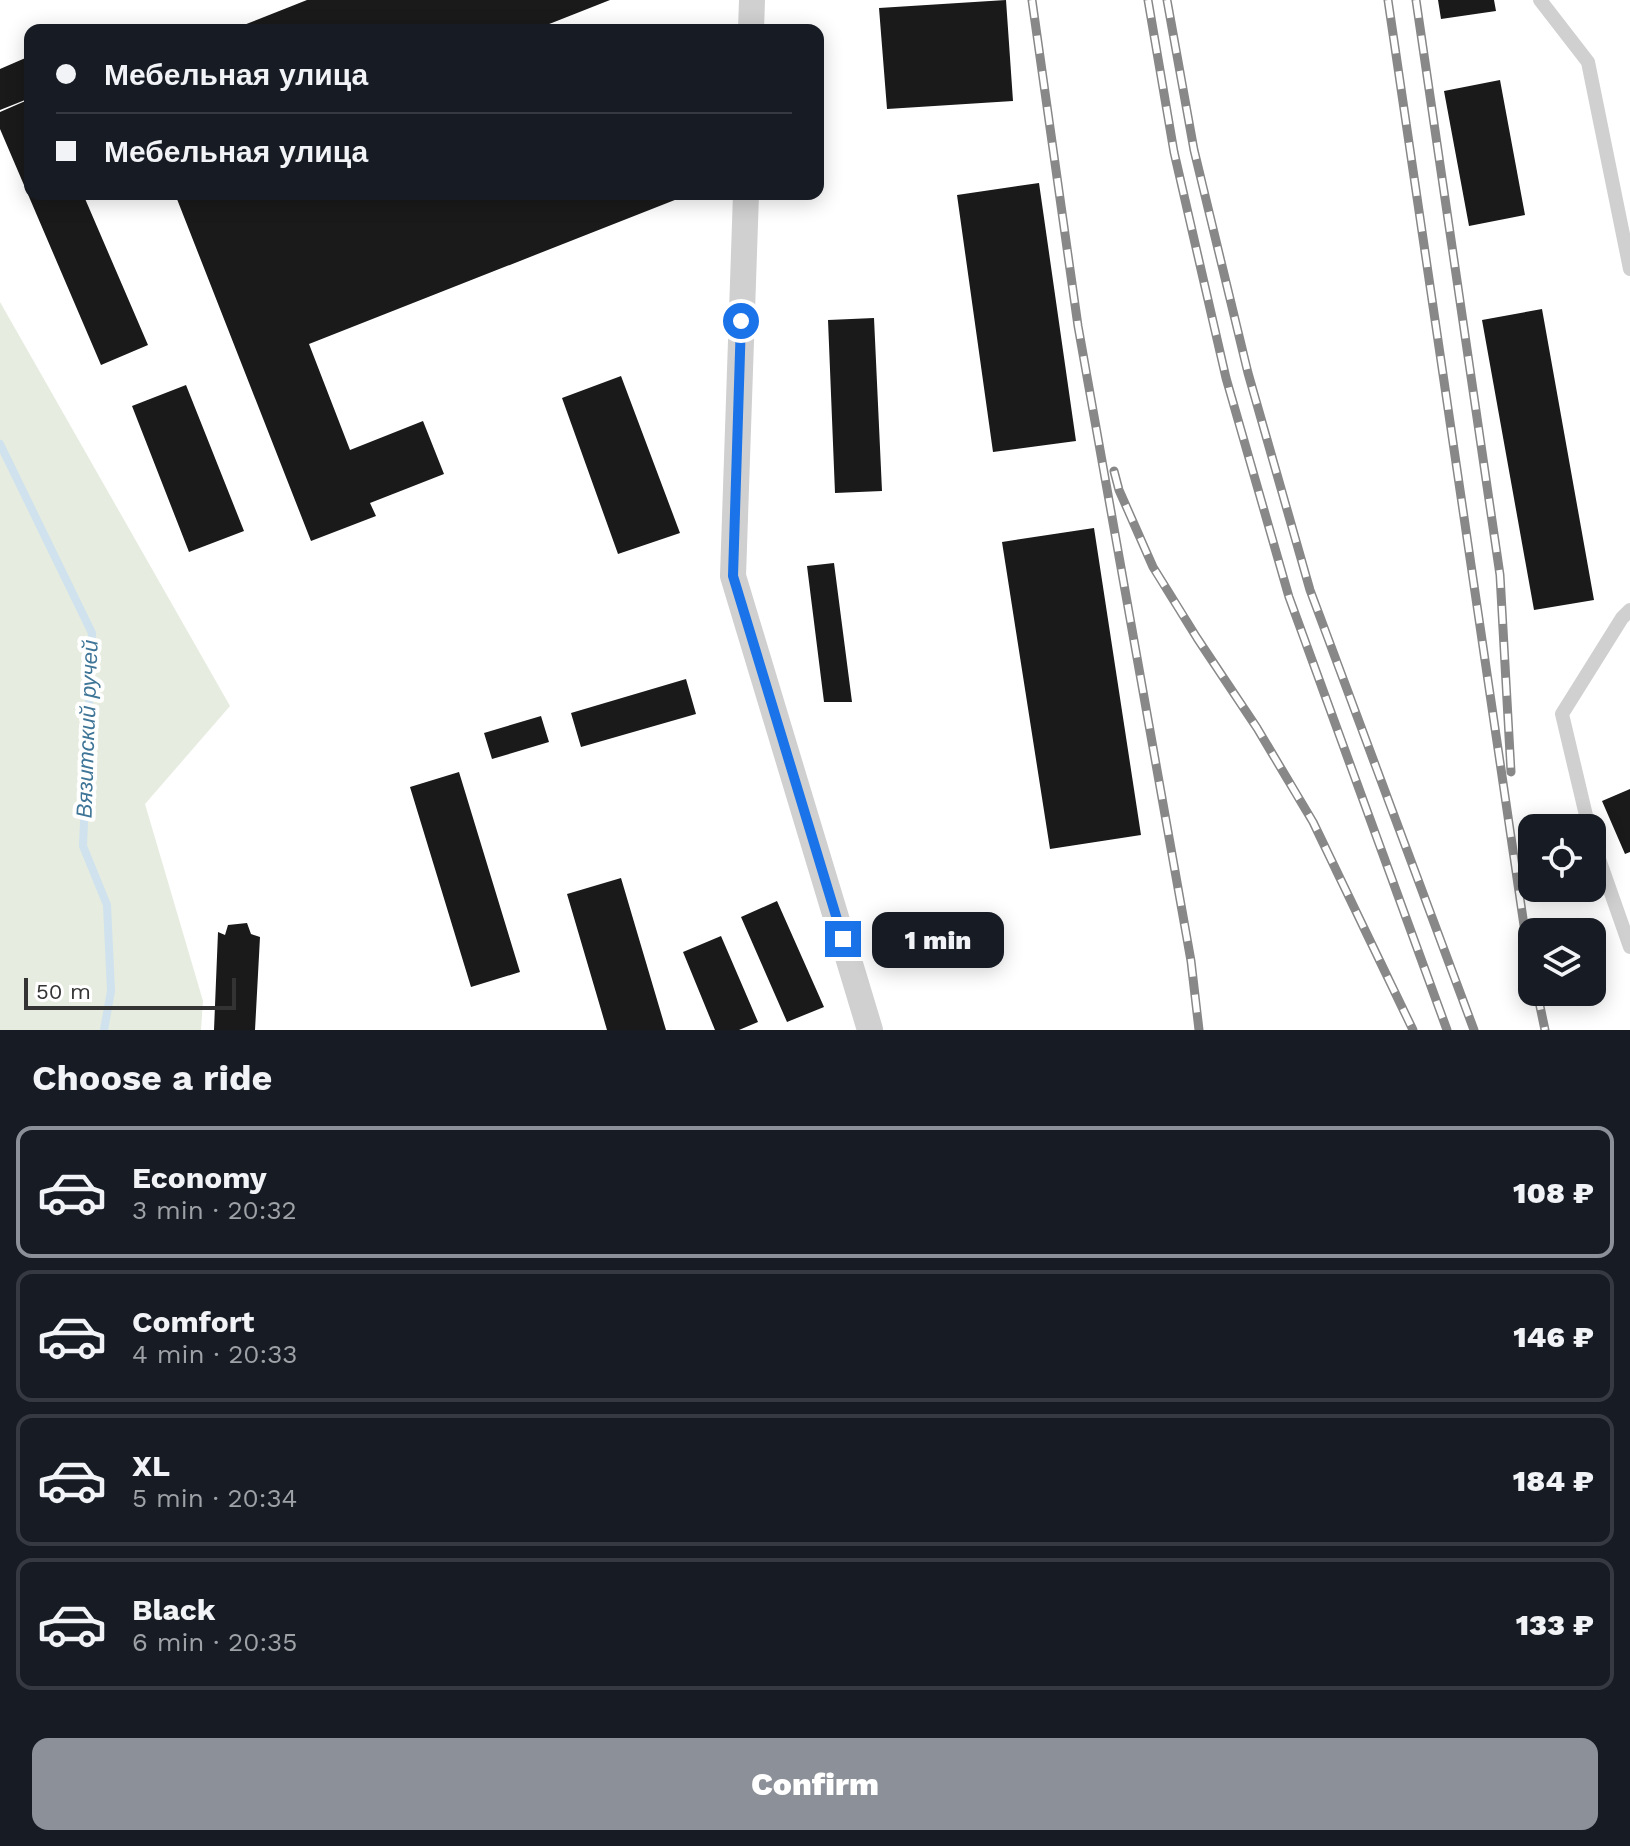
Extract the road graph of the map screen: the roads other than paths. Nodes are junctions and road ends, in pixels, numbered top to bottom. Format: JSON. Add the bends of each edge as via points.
{"nodes":[{"id":1,"x":752,"y":0,"type":"edge"},
{"id":2,"x":1540,"y":0,"type":"edge"},
{"id":3,"x":751,"y":24,"type":"edge"},
{"id":4,"x":746,"y":200,"type":"edge"},
{"id":5,"x":1630,"y":269,"type":"edge"},
{"id":6,"x":1630,"y":610,"type":"edge"},
{"id":7,"x":1586,"y":814,"type":"edge"},
{"id":8,"x":1606,"y":879,"type":"edge"},
{"id":9,"x":1630,"y":947,"type":"edge"},
{"id":10,"x":870,"y":1030,"type":"edge"}],
"edges":[{"from":1,"to":3,"type":"street"},
{"from":2,"to":5,"type":"lane","via":[[1588,62]]},
{"from":4,"to":10,"type":"street","via":[[733,576]]},
{"from":6,"to":7,"type":"lane","via":[[1562,714]]},
{"from":8,"to":9,"type":"lane"}]}
